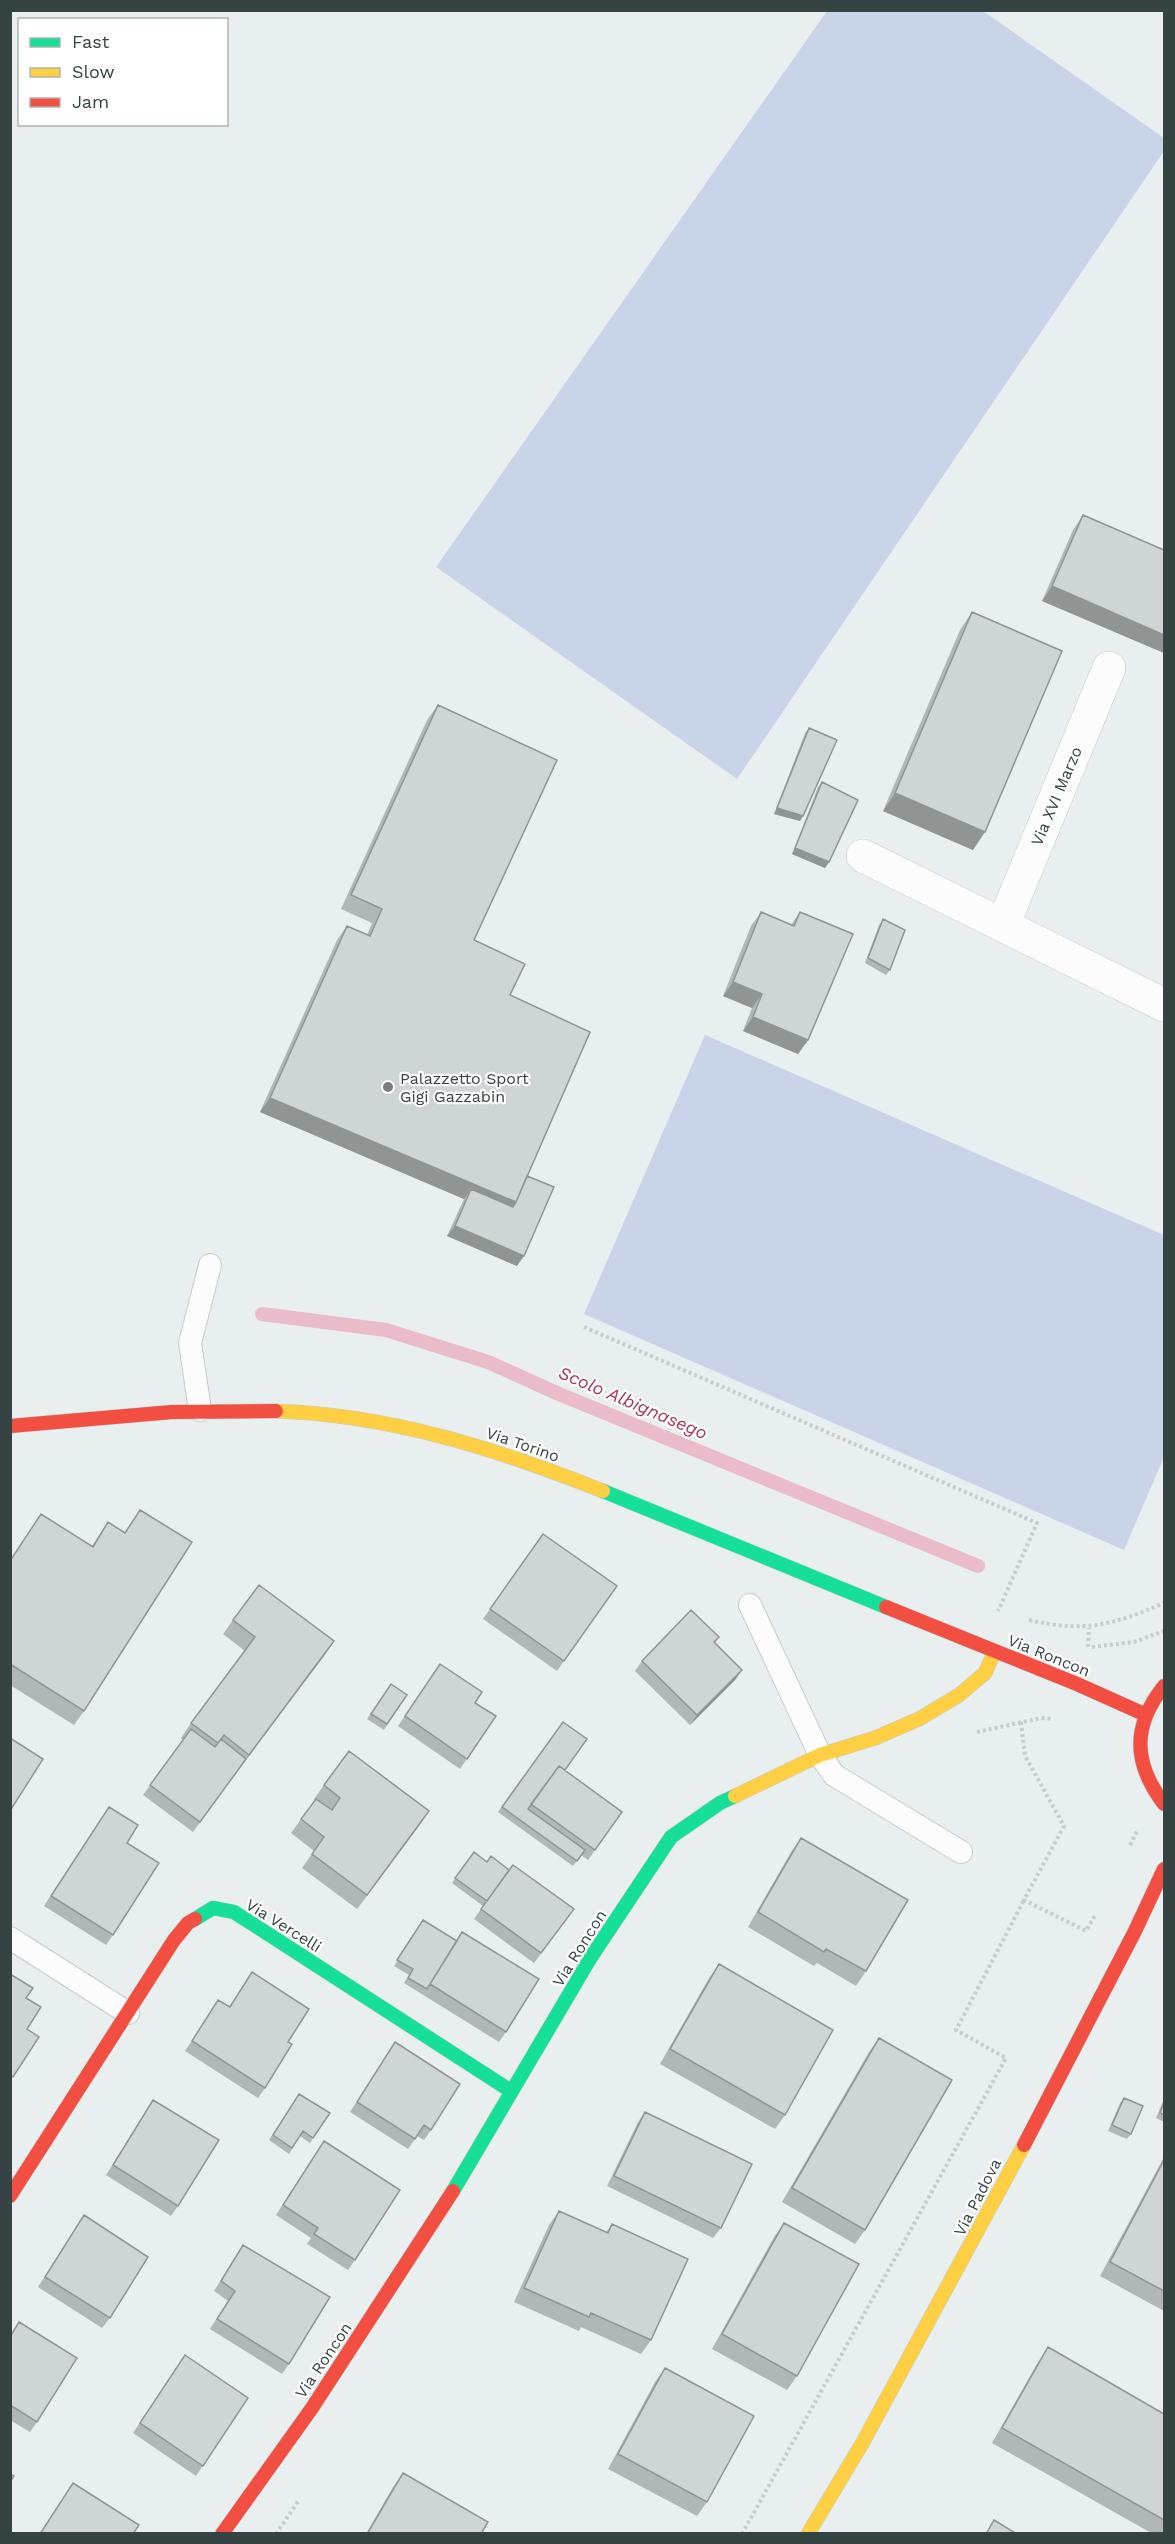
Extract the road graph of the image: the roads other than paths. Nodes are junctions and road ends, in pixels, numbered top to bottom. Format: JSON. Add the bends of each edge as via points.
{"nodes":[{"id":1,"x":1109,"y":668,"type":"dead end"},
{"id":2,"x":863,"y":856,"type":"dead end"},
{"id":3,"x":1003,"y":925,"type":"junction"},
{"id":4,"x":1164,"y":1005,"type":"edge"},
{"id":5,"x":210,"y":1265,"type":"dead end"},
{"id":6,"x":200,"y":1410,"type":"junction"},
{"id":7,"x":10,"y":1426,"type":"edge"},
{"id":8,"x":750,"y":1605,"type":"dead end"},
{"id":9,"x":995,"y":1651,"type":"junction"},
{"id":10,"x":1164,"y":1686,"type":"edge"},
{"id":11,"x":1144,"y":1714,"type":"junction"},
{"id":12,"x":820,"y":1755,"type":"junction"},
{"id":13,"x":1164,"y":1804,"type":"edge"},
{"id":14,"x":961,"y":1852,"type":"dead end"},
{"id":15,"x":1164,"y":1869,"type":"edge"},
{"id":16,"x":10,"y":1938,"type":"edge"},
{"id":17,"x":128,"y":2013,"type":"junction"},
{"id":18,"x":511,"y":2091,"type":"junction"},
{"id":19,"x":10,"y":2196,"type":"edge"},
{"id":20,"x":222,"y":2534,"type":"edge"},
{"id":21,"x":808,"y":2534,"type":"edge"}],
"edges":[{"from":1,"to":3,"type":"street","name":"Via XVI Marzo"},
{"from":2,"to":3,"type":"street"},
{"from":3,"to":4,"type":"street"},
{"from":5,"to":6,"type":"lane","via":[[190,1343]]},
{"from":6,"to":7,"type":"street","name":"Via Torino"},
{"from":6,"to":9,"type":"street","name":"Via Torino","via":[[336,1415],[447,1435],[571,1478]]},
{"from":8,"to":12,"type":"lane"},
{"from":9,"to":11,"type":"street","name":"Via Roncon"},
{"from":9,"to":12,"type":"street","name":"Via Roncon","via":[[985,1673],[959,1695],[919,1719]]},
{"from":10,"to":11,"type":"street"},
{"from":11,"to":13,"type":"street","via":[[1139,1754],[1144,1774]]},
{"from":12,"to":14,"type":"lane","via":[[834,1775]]},
{"from":12,"to":18,"type":"street","name":"Via Roncon","via":[[720,1803],[671,1837],[591,1957]]},
{"from":15,"to":21,"type":"street","name":"Via Padova","via":[[973,2242]]},
{"from":16,"to":17,"type":"lane"},
{"from":17,"to":18,"type":"street","name":"Via Vercelli","via":[[188,1923],[213,1908],[234,1912]]},
{"from":17,"to":19,"type":"street","name":"Via Vercelli"},
{"from":18,"to":20,"type":"street","name":"Via Roncon","via":[[440,2213],[312,2408]]}]}
